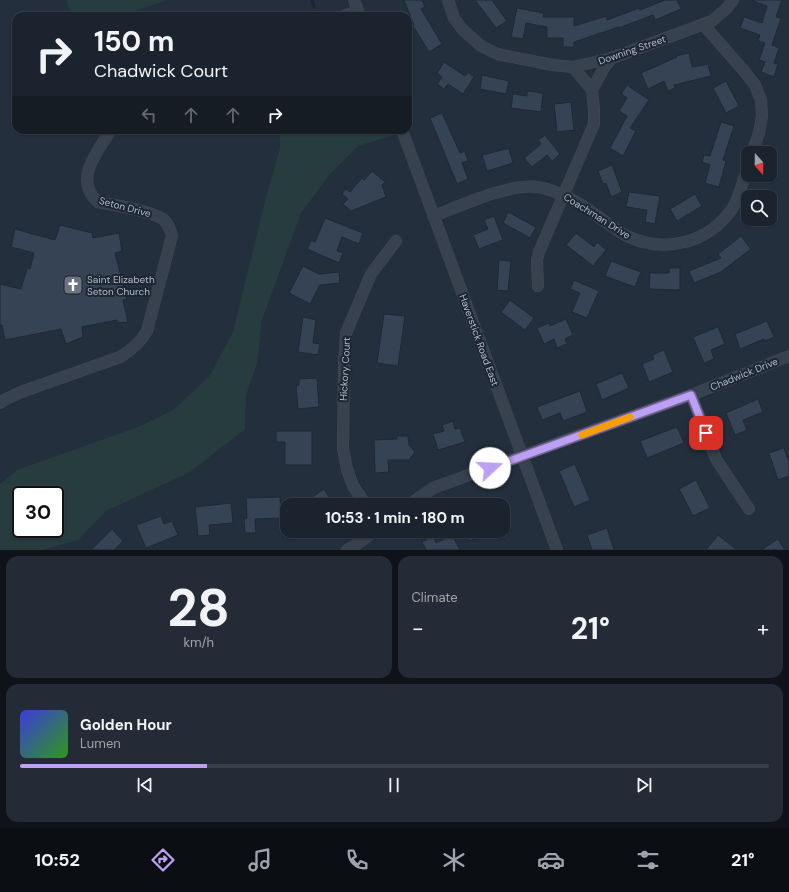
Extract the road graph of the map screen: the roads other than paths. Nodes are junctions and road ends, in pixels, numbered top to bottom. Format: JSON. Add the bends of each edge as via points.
{"nodes":[{"id":1,"x":354,"y":0,"type":"edge"},
{"id":2,"x":448,"y":0,"type":"edge"},
{"id":3,"x":733,"y":0,"type":"edge"},
{"id":4,"x":359,"y":12,"type":"edge"},
{"id":5,"x":703,"y":24,"type":"junction"},
{"id":6,"x":612,"y":58,"type":"junction"},
{"id":7,"x":573,"y":67,"type":"junction"},
{"id":8,"x":592,"y":90,"type":"junction"},
{"id":9,"x":109,"y":134,"type":"edge"},
{"id":10,"x":403,"y":134,"type":"edge"},
{"id":11,"x":754,"y":146,"type":"edge"},
{"id":12,"x":742,"y":182,"type":"edge"},
{"id":13,"x":564,"y":195,"type":"junction"},
{"id":14,"x":434,"y":216,"type":"junction"},
{"id":15,"x":396,"y":241,"type":"dead end"},
{"id":16,"x":538,"y":286,"type":"dead end"},
{"id":17,"x":789,"y":356,"type":"edge"},
{"id":18,"x":691,"y":395,"type":"junction"},
{"id":19,"x":0,"y":403,"type":"edge"},
{"id":20,"x":522,"y":456,"type":"junction"},
{"id":21,"x":361,"y":498,"type":"edge"},
{"id":22,"x":419,"y":498,"type":"edge"},
{"id":23,"x":749,"y":509,"type":"dead end"},
{"id":24,"x":365,"y":538,"type":"edge"},
{"id":25,"x":347,"y":550,"type":"edge"},
{"id":26,"x":557,"y":550,"type":"edge"}],
"edges":[{"from":1,"to":4,"type":"street"},
{"from":2,"to":7,"type":"street","name":"Downing Street","via":[[454,18],[481,46],[497,54]]},
{"from":3,"to":5,"type":"street","name":"Downing Street","via":[[712,21]]},
{"from":5,"to":6,"type":"street","name":"Downing Street"},
{"from":5,"to":11,"type":"street","via":[[755,86],[761,100],[762,116]]},
{"from":6,"to":7,"type":"street","name":"Downing Street"},
{"from":6,"to":8,"type":"street"},
{"from":7,"to":8,"type":"street"},
{"from":8,"to":13,"type":"street","via":[[594,124]]},
{"from":9,"to":19,"type":"street","name":"Seton Drive","via":[[87,175],[92,197],[98,202],[154,214],[164,219],[172,236],[147,331],[140,343],[120,357],[21,392]]},
{"from":10,"to":14,"type":"street","name":"Haverstick Road East"},
{"from":12,"to":13,"type":"street","name":"Coachman Drive","via":[[733,206],[706,234],[684,243],[664,245],[626,236]]},
{"from":13,"to":14,"type":"street","name":"Coachman Drive","via":[[539,188],[506,189]]},
{"from":13,"to":16,"type":"street","via":[[539,252]]},
{"from":14,"to":20,"type":"street","name":"Haverstick Road East"},
{"from":15,"to":21,"type":"street","name":"Hickory Court","via":[[371,274],[346,334],[343,448],[353,486]]},
{"from":17,"to":18,"type":"street","name":"Chadwick Drive"},
{"from":18,"to":20,"type":"street","name":"Chadwick Drive"},
{"from":18,"to":23,"type":"street","via":[[716,459]]},
{"from":20,"to":22,"type":"street","name":"Chadwick Drive","via":[[434,488]]},
{"from":20,"to":26,"type":"street","name":"Haverstick Road East"},
{"from":24,"to":25,"type":"street"}]}
